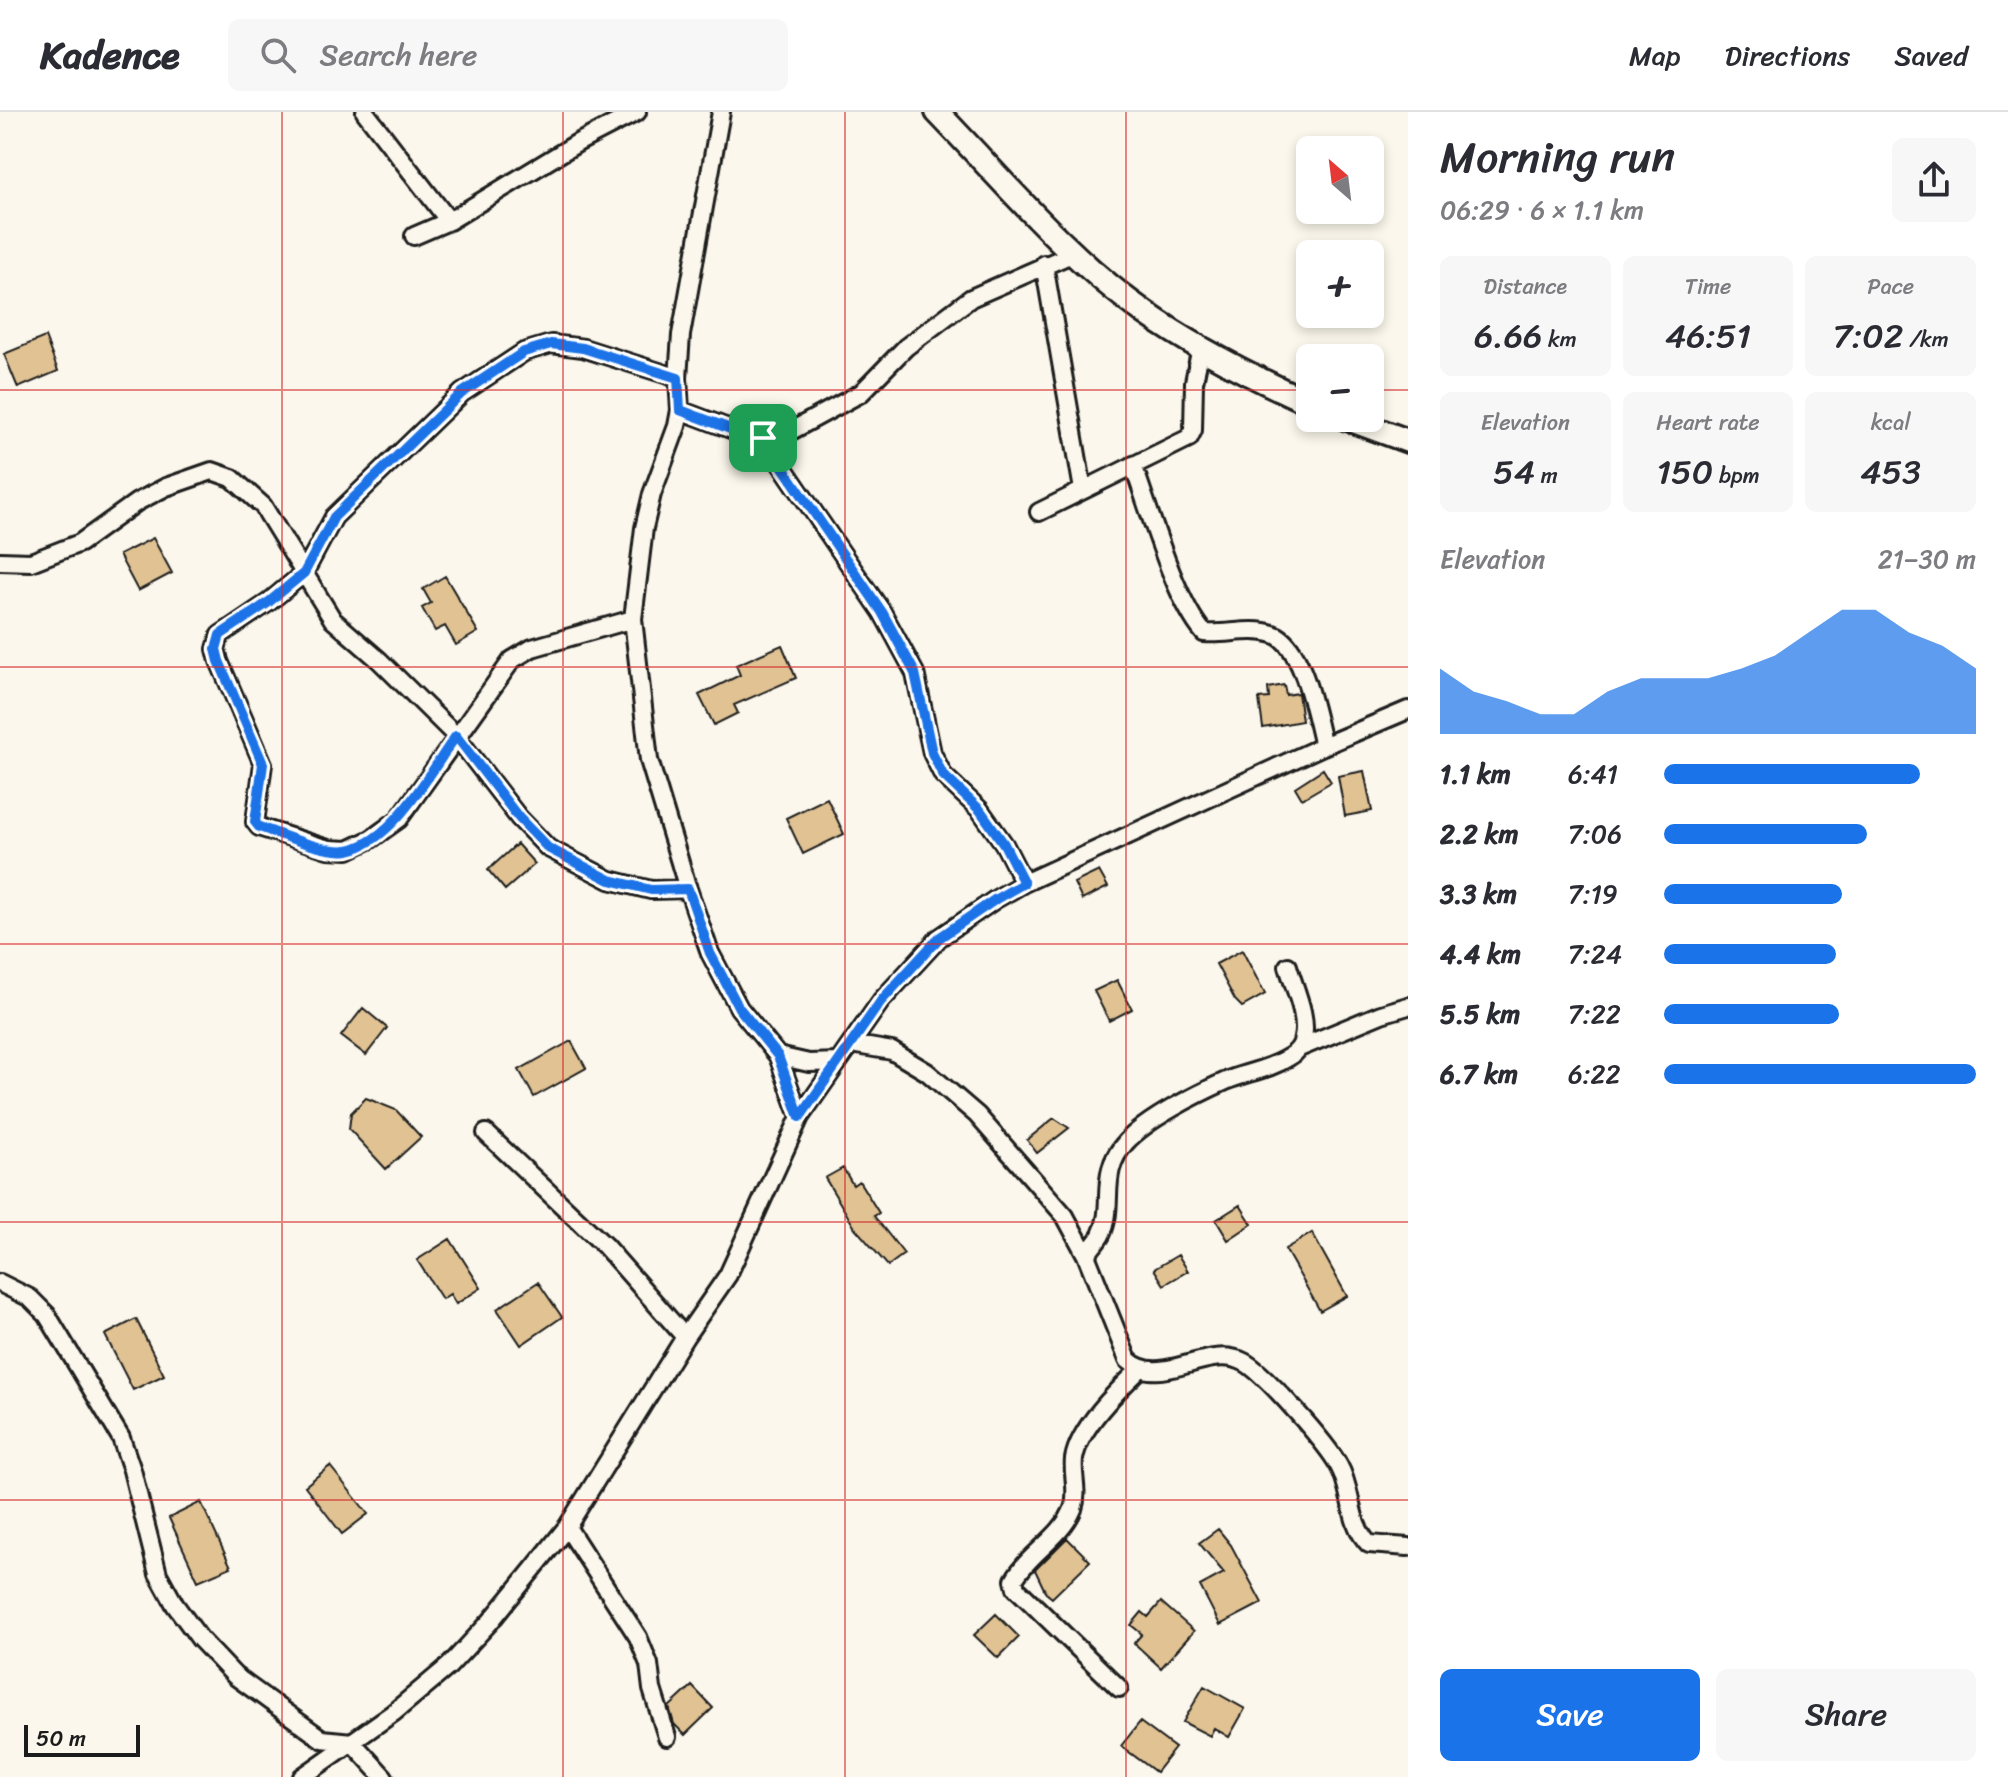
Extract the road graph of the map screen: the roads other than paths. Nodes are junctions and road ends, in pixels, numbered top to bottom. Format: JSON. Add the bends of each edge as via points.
{"nodes":[{"id":1,"x":365,"y":112,"type":"edge"},
{"id":2,"x":637,"y":112,"type":"edge"},
{"id":3,"x":721,"y":112,"type":"edge"},
{"id":4,"x":938,"y":112,"type":"edge"},
{"id":5,"x":449,"y":221,"type":"junction"},
{"id":6,"x":414,"y":236,"type":"dead end"},
{"id":7,"x":1074,"y":253,"type":"junction"},
{"id":8,"x":1044,"y":264,"type":"junction"},
{"id":9,"x":1201,"y":347,"type":"junction"},
{"id":10,"x":678,"y":378,"type":"junction"},
{"id":11,"x":1296,"y":397,"type":"edge"},
{"id":12,"x":680,"y":410,"type":"junction"},
{"id":13,"x":1383,"y":432,"type":"edge"},
{"id":14,"x":763,"y":438,"type":"junction"},
{"id":15,"x":1408,"y":441,"type":"edge"},
{"id":16,"x":1133,"y":465,"type":"junction"},
{"id":17,"x":1083,"y":490,"type":"junction"},
{"id":18,"x":1039,"y":512,"type":"dead end"},
{"id":19,"x":0,"y":561,"type":"edge"},
{"id":20,"x":304,"y":573,"type":"junction"},
{"id":21,"x":633,"y":619,"type":"junction"},
{"id":22,"x":1408,"y":710,"type":"edge"},
{"id":23,"x":456,"y":736,"type":"junction"},
{"id":24,"x":1323,"y":746,"type":"junction"},
{"id":25,"x":1024,"y":883,"type":"junction"},
{"id":26,"x":688,"y":889,"type":"junction"},
{"id":27,"x":1288,"y":966,"type":"dead end"},
{"id":28,"x":1408,"y":1006,"type":"edge"},
{"id":29,"x":851,"y":1044,"type":"junction"},
{"id":30,"x":1299,"y":1048,"type":"junction"},
{"id":31,"x":778,"y":1056,"type":"junction"},
{"id":32,"x":838,"y":1062,"type":"junction"},
{"id":33,"x":800,"y":1117,"type":"junction"},
{"id":34,"x":486,"y":1133,"type":"dead end"},
{"id":35,"x":1086,"y":1255,"type":"junction"},
{"id":36,"x":0,"y":1283,"type":"edge"},
{"id":37,"x":685,"y":1337,"type":"junction"},
{"id":38,"x":1139,"y":1370,"type":"junction"},
{"id":39,"x":567,"y":1527,"type":"junction"},
{"id":40,"x":1408,"y":1547,"type":"edge"},
{"id":41,"x":1119,"y":1688,"type":"dead end"},
{"id":42,"x":667,"y":1737,"type":"dead end"},
{"id":43,"x":322,"y":1739,"type":"junction"},
{"id":44,"x":352,"y":1742,"type":"junction"},
{"id":45,"x":324,"y":1762,"type":"junction"},
{"id":46,"x":302,"y":1777,"type":"edge"},
{"id":47,"x":384,"y":1777,"type":"edge"}],
"edges":[{"from":1,"to":5,"type":"street"},
{"from":2,"to":5,"type":"street"},
{"from":3,"to":10,"type":"street"},
{"from":4,"to":7,"type":"street"},
{"from":5,"to":6,"type":"street"},
{"from":7,"to":8,"type":"street"},
{"from":7,"to":9,"type":"street","via":[[1143,312]]},
{"from":8,"to":14,"type":"street","via":[[971,298],[938,321],[861,393],[793,432]]},
{"from":8,"to":17,"type":"street"},
{"from":9,"to":11,"type":"street"},
{"from":9,"to":16,"type":"street","via":[[1189,438]]},
{"from":10,"to":12,"type":"street"},
{"from":10,"to":20,"type":"street","via":[[583,348],[551,344],[524,352],[462,393],[334,517]]},
{"from":12,"to":14,"type":"street"},
{"from":12,"to":21,"type":"street","via":[[644,528]]},
{"from":13,"to":15,"type":"street"},
{"from":14,"to":25,"type":"street","via":[[882,612],[915,673],[932,753],[943,775],[980,810]]},
{"from":16,"to":17,"type":"street"},
{"from":16,"to":24,"type":"street","via":[[1193,621],[1204,633],[1277,634],[1306,678]]},
{"from":17,"to":18,"type":"street"},
{"from":19,"to":20,"type":"street","via":[[31,562],[80,543],[137,502],[212,471],[232,478],[263,506]]},
{"from":20,"to":23,"type":"street","via":[[333,620]]},
{"from":20,"to":23,"type":"street","via":[[220,635],[216,649],[263,764],[254,817],[259,827],[328,849],[348,850],[399,819]]},
{"from":21,"to":23,"type":"street","via":[[532,648],[512,660]]},
{"from":21,"to":26,"type":"street","via":[[649,760]]},
{"from":22,"to":24,"type":"street"},
{"from":23,"to":26,"type":"street","via":[[548,848],[610,880],[651,890]]},
{"from":24,"to":25,"type":"street"},
{"from":25,"to":29,"type":"street","via":[[939,938],[881,1001]]},
{"from":26,"to":31,"type":"street","via":[[710,953],[739,1008]]},
{"from":27,"to":30,"type":"street","via":[[1304,1023]]},
{"from":28,"to":30,"type":"street"},
{"from":29,"to":32,"type":"street"},
{"from":29,"to":35,"type":"street","via":[[892,1051],[927,1072],[977,1115],[1065,1216]]},
{"from":30,"to":35,"type":"street","via":[[1267,1068],[1170,1110],[1128,1140],[1113,1160],[1105,1221]]},
{"from":31,"to":32,"type":"street"},
{"from":31,"to":33,"type":"street"},
{"from":32,"to":33,"type":"street"},
{"from":33,"to":37,"type":"street","via":[[728,1275]]},
{"from":34,"to":37,"type":"street","via":[[605,1246]]},
{"from":35,"to":38,"type":"street","via":[[1128,1360]]},
{"from":36,"to":43,"type":"street","via":[[30,1298],[47,1315],[121,1438],[158,1574],[175,1605],[235,1676]]},
{"from":37,"to":39,"type":"street"},
{"from":38,"to":40,"type":"street","via":[[1229,1357],[1246,1363],[1287,1402],[1339,1466],[1357,1532],[1369,1544]]},
{"from":38,"to":41,"type":"street","via":[[1085,1433],[1074,1460],[1072,1509],[1014,1580],[1016,1588]]},
{"from":39,"to":42,"type":"street","via":[[638,1637]]},
{"from":39,"to":44,"type":"street","via":[[449,1666]]},
{"from":43,"to":44,"type":"street"},
{"from":43,"to":45,"type":"street"},
{"from":44,"to":45,"type":"street"},
{"from":44,"to":47,"type":"street"},
{"from":45,"to":46,"type":"street"}]}
